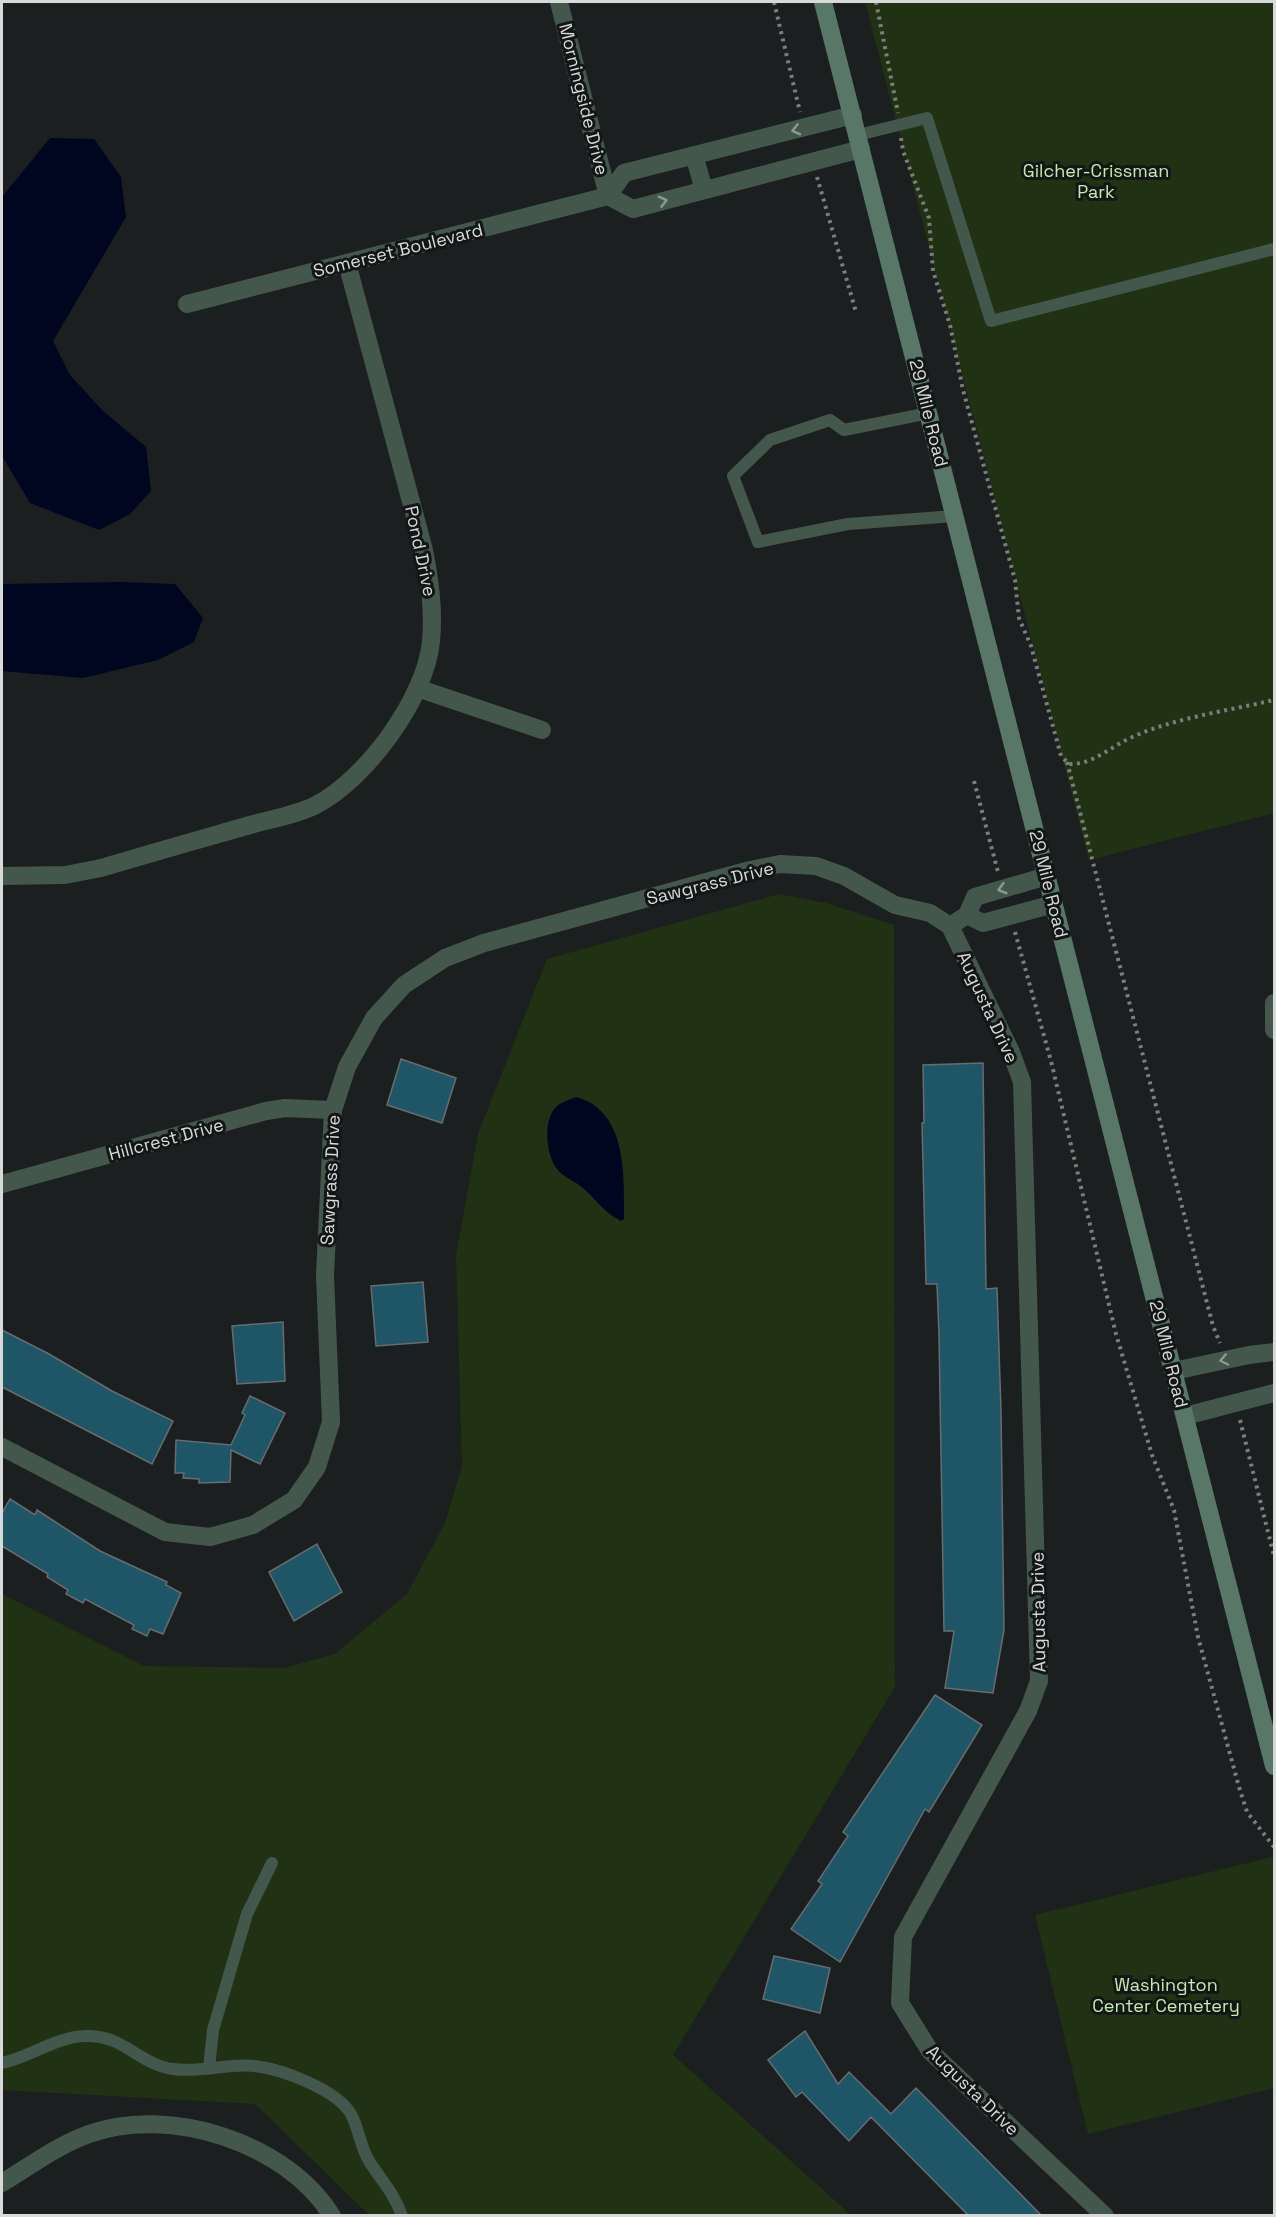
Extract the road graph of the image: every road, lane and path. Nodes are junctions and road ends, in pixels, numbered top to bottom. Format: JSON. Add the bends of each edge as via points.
{"nodes":[{"id":1,"x":559,"y":2,"type":"edge"},
{"id":2,"x":823,"y":2,"type":"edge"},
{"id":3,"x":876,"y":2,"type":"edge"},
{"id":4,"x":853,"y":115,"type":"junction"},
{"id":5,"x":900,"y":124,"type":"junction"},
{"id":6,"x":860,"y":142,"type":"junction"},
{"id":7,"x":694,"y":155,"type":"junction"},
{"id":8,"x":704,"y":190,"type":"junction"},
{"id":9,"x":608,"y":196,"type":"junction"},
{"id":10,"x":1275,"y":249,"type":"edge"},
{"id":11,"x":347,"y":263,"type":"junction"},
{"id":12,"x":187,"y":304,"type":"dead end"},
{"id":13,"x":929,"y":413,"type":"junction"},
{"id":14,"x":955,"y":516,"type":"junction"},
{"id":15,"x":417,"y":688,"type":"junction"},
{"id":16,"x":1275,"y":700,"type":"edge"},
{"id":17,"x":542,"y":730,"type":"dead end"},
{"id":18,"x":1067,"y":762,"type":"junction"},
{"id":19,"x":974,"y":781,"type":"dead end"},
{"id":20,"x":2,"y":876,"type":"edge"},
{"id":21,"x":1047,"y":876,"type":"junction"},
{"id":22,"x":1003,"y":889,"type":"junction"},
{"id":23,"x":1054,"y":904,"type":"junction"},
{"id":24,"x":967,"y":915,"type":"junction"},
{"id":25,"x":1010,"y":915,"type":"junction"},
{"id":26,"x":950,"y":926,"type":"junction"},
{"id":27,"x":1275,"y":1003,"type":"edge"},
{"id":28,"x":1275,"y":1030,"type":"edge"},
{"id":29,"x":333,"y":1110,"type":"junction"},
{"id":30,"x":2,"y":1184,"type":"edge"},
{"id":31,"x":1275,"y":1352,"type":"edge"},
{"id":32,"x":1225,"y":1360,"type":"junction"},
{"id":33,"x":1174,"y":1371,"type":"junction"},
{"id":34,"x":1275,"y":1393,"type":"edge"},
{"id":35,"x":1235,"y":1402,"type":"junction"},
{"id":36,"x":1185,"y":1416,"type":"junction"},
{"id":37,"x":2,"y":1447,"type":"edge"},
{"id":38,"x":1275,"y":1556,"type":"edge"},
{"id":39,"x":1275,"y":1766,"type":"edge"},
{"id":40,"x":1275,"y":1847,"type":"edge"},
{"id":41,"x":272,"y":1863,"type":"dead end"},
{"id":42,"x":2,"y":2063,"type":"edge"},
{"id":43,"x":208,"y":2068,"type":"junction"},
{"id":44,"x":2,"y":2183,"type":"edge"},
{"id":45,"x":332,"y":2216,"type":"edge"},
{"id":46,"x":402,"y":2216,"type":"edge"},
{"id":47,"x":1106,"y":2216,"type":"edge"}],
"edges":[{"from":1,"to":9,"type":"street","name":"Morningside Drive"},
{"from":2,"to":4,"type":"street","name":"29 Mile Road"},
{"from":3,"to":5,"type":"path"},
{"from":4,"to":6,"type":"street","name":"29 Mile Road"},
{"from":4,"to":7,"type":"street","one_way":true},
{"from":5,"to":6,"type":"lane"},
{"from":5,"to":10,"type":"lane","via":[[927,118],[991,321]]},
{"from":5,"to":18,"type":"path","via":[[903,151],[929,218],[933,271],[1015,580],[1019,618],[1031,646],[1061,756]]},
{"from":6,"to":8,"type":"street"},
{"from":6,"to":13,"type":"street","name":"29 Mile Road"},
{"from":7,"to":8,"type":"street"},
{"from":7,"to":9,"type":"street","via":[[624,173]]},
{"from":9,"to":8,"type":"street","one_way":true,"via":[[633,209]]},
{"from":9,"to":11,"type":"street","name":"Somerset Boulevard"},
{"from":11,"to":12,"type":"street","name":"Somerset Boulevard"},
{"from":11,"to":15,"type":"street","name":"Pond Drive","via":[[424,550],[432,596],[431,644]]},
{"from":13,"to":14,"type":"street","name":"29 Mile Road"},
{"from":13,"to":14,"type":"lane","via":[[844,430],[830,420],[770,440],[733,476],[758,542],[848,524]]},
{"from":14,"to":21,"type":"street","name":"29 Mile Road"},
{"from":15,"to":17,"type":"street"},
{"from":15,"to":20,"type":"street","name":"Pond Drive","via":[[376,754],[348,783],[315,806],[101,868],[65,875]]},
{"from":16,"to":18,"type":"path","via":[[1153,729],[1086,762]]},
{"from":18,"to":32,"type":"path"},
{"from":19,"to":22,"type":"path"},
{"from":21,"to":22,"type":"street"},
{"from":21,"to":23,"type":"street","name":"29 Mile Road"},
{"from":22,"to":24,"type":"street","one_way":true,"via":[[975,897]]},
{"from":23,"to":25,"type":"street"},
{"from":23,"to":33,"type":"street","name":"29 Mile Road"},
{"from":24,"to":25,"type":"street","via":[[983,922]]},
{"from":24,"to":26,"type":"street"},
{"from":25,"to":40,"type":"path","via":[[1051,1061],[1116,1334],[1152,1455],[1174,1510],[1198,1636],[1239,1787],[1247,1812]]},
{"from":26,"to":29,"type":"street","name":"Sawgrass Drive","via":[[930,913],[895,905],[844,876],[816,866],[780,864],[484,943],[446,958],[404,985],[374,1017],[347,1067]]},
{"from":26,"to":47,"type":"street","name":"Augusta Drive","via":[[1022,1082],[1039,1681],[1028,1711],[903,1937],[900,2003],[930,2051]]},
{"from":27,"to":28,"type":"street"},
{"from":29,"to":30,"type":"street","name":"Hillcrest Drive","via":[[266,1111]]},
{"from":29,"to":37,"type":"street","name":"Sawgrass Drive","via":[[326,1275],[331,1422],[318,1467],[294,1500],[253,1525],[210,1537],[165,1532]]},
{"from":31,"to":32,"type":"street"},
{"from":32,"to":33,"type":"street","one_way":true},
{"from":33,"to":36,"type":"street","name":"29 Mile Road"},
{"from":34,"to":35,"type":"street"},
{"from":35,"to":36,"type":"street"},
{"from":35,"to":38,"type":"path"},
{"from":36,"to":39,"type":"street","name":"29 Mile Road"},
{"from":41,"to":43,"type":"lane","via":[[247,1914],[213,2030]]},
{"from":42,"to":43,"type":"lane","via":[[42,2045],[78,2037],[110,2040],[171,2069]]},
{"from":43,"to":46,"type":"lane","via":[[253,2065],[276,2070],[322,2090],[345,2106],[368,2159],[390,2187]]},
{"from":44,"to":45,"type":"street","via":[[90,2133],[171,2125],[219,2134],[261,2152],[302,2178]]}]}
